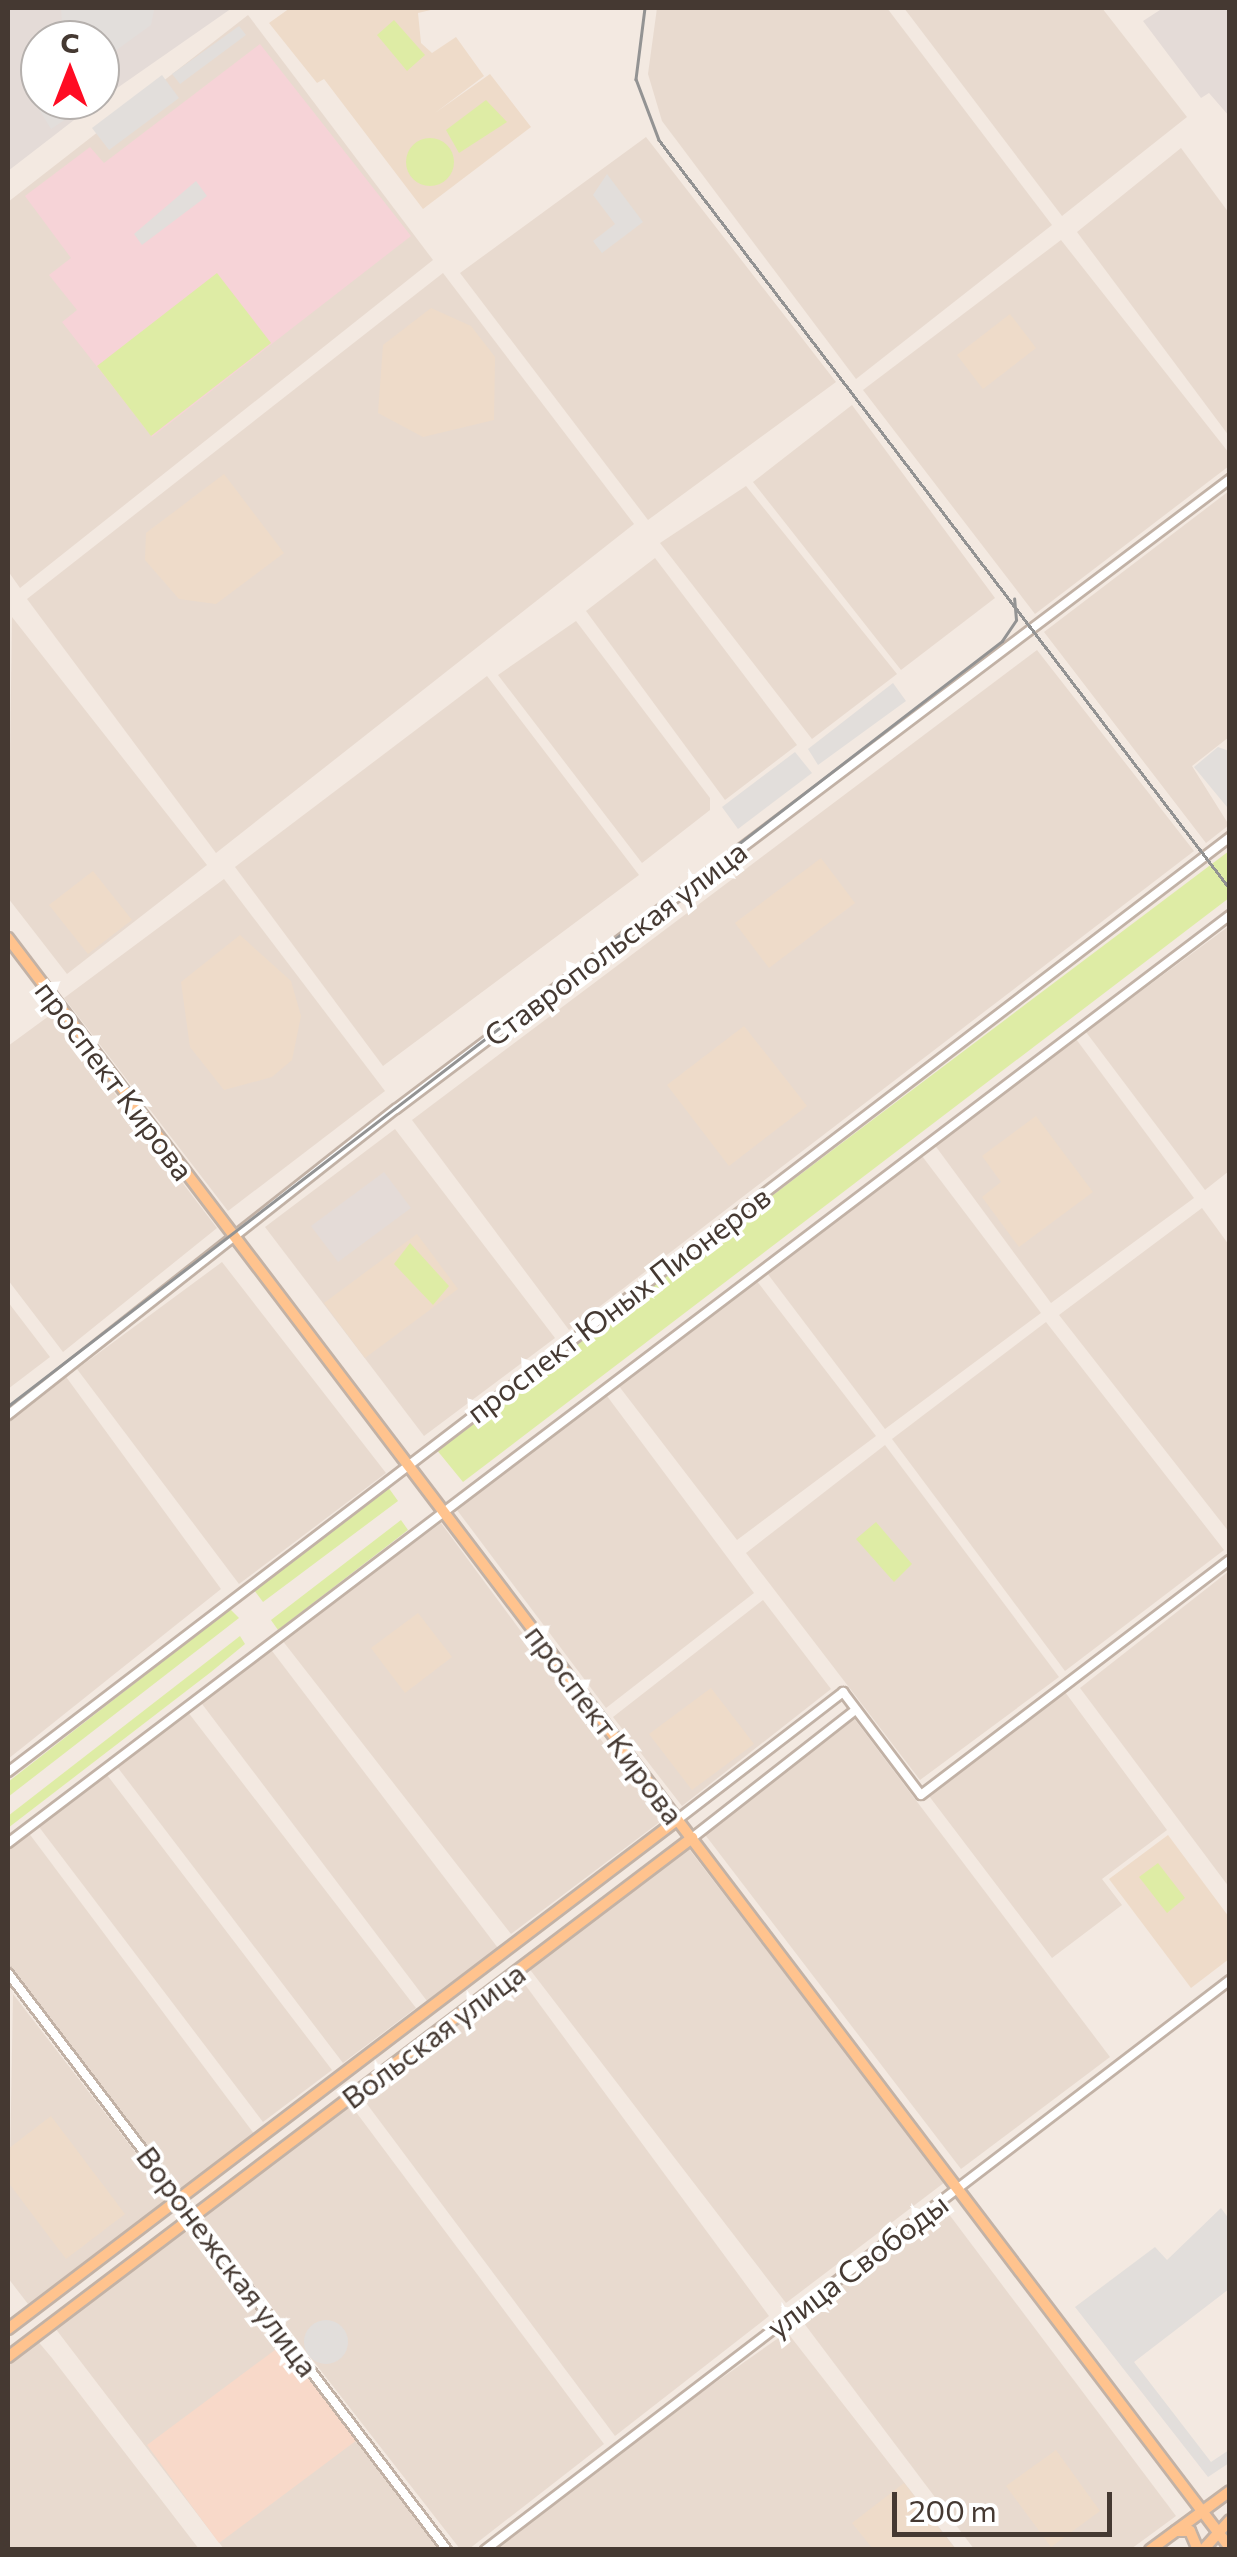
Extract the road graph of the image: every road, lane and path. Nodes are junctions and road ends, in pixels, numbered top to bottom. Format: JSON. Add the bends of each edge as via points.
{"nodes":[{"id":1,"x":1230,"y":479,"type":"edge"},
{"id":2,"x":1230,"y":838,"type":"edge"},
{"id":3,"x":1230,"y":915,"type":"edge"},
{"id":4,"x":8,"y":938,"type":"edge"},
{"id":5,"x":234,"y":1236,"type":"junction"},
{"id":6,"x":8,"y":1415,"type":"edge"},
{"id":7,"x":408,"y":1465,"type":"junction"},
{"id":8,"x":444,"y":1512,"type":"junction"},
{"id":9,"x":1230,"y":1560,"type":"edge"},
{"id":10,"x":855,"y":1710,"type":"junction"},
{"id":11,"x":8,"y":1772,"type":"edge"},
{"id":12,"x":678,"y":1820,"type":"junction"},
{"id":13,"x":692,"y":1838,"type":"junction"},
{"id":14,"x":8,"y":1843,"type":"edge"},
{"id":15,"x":8,"y":1973,"type":"edge"},
{"id":16,"x":1230,"y":1980,"type":"edge"},
{"id":17,"x":958,"y":2188,"type":"junction"},
{"id":18,"x":180,"y":2197,"type":"junction"},
{"id":19,"x":194,"y":2216,"type":"junction"},
{"id":20,"x":8,"y":2328,"type":"edge"},
{"id":21,"x":8,"y":2357,"type":"edge"},
{"id":22,"x":1230,"y":2490,"type":"edge"},
{"id":23,"x":1201,"y":2512,"type":"junction"},
{"id":24,"x":1229,"y":2521,"type":"edge"},
{"id":25,"x":1175,"y":2531,"type":"junction"},
{"id":26,"x":1221,"y":2537,"type":"junction"},
{"id":27,"x":1230,"y":2548,"type":"edge"},
{"id":28,"x":448,"y":2550,"type":"edge"},
{"id":29,"x":484,"y":2550,"type":"edge"},
{"id":30,"x":1150,"y":2550,"type":"edge"},
{"id":31,"x":1200,"y":2550,"type":"edge"}],
"edges":[{"from":1,"to":5,"type":"street","name":"Ставропольская улица"},
{"from":2,"to":7,"type":"street","name":"проспект Юных Пионеров"},
{"from":3,"to":8,"type":"street","name":"проспект Юных Пионеров"},
{"from":4,"to":5,"type":"main road","name":"проспект Кирова"},
{"from":5,"to":6,"type":"street","name":"Ставропольская улица"},
{"from":5,"to":7,"type":"main road","name":"проспект Кирова"},
{"from":7,"to":8,"type":"main road","name":"проспект Кирова"},
{"from":7,"to":11,"type":"street","name":"проспект Юных Пионеров"},
{"from":8,"to":12,"type":"main road","name":"проспект Кирова"},
{"from":8,"to":14,"type":"street","name":"проспект Юных Пионеров"},
{"from":9,"to":10,"type":"street","via":[[921,1796]]},
{"from":10,"to":12,"type":"street","name":"Вольская улица","via":[[843,1692]]},
{"from":10,"to":13,"type":"street","name":"Вольская улица"},
{"from":12,"to":13,"type":"main road","name":"проспект Кирова"},
{"from":12,"to":18,"type":"main road","name":"Вольская улица"},
{"from":13,"to":17,"type":"main road","name":"проспект Кирова"},
{"from":13,"to":19,"type":"main road","name":"Вольская улица"},
{"from":15,"to":18,"type":"street","name":"Воронежская улица"},
{"from":16,"to":17,"type":"street","name":"улица Свободы"},
{"from":17,"to":23,"type":"main road","name":"проспект Кирова"},
{"from":17,"to":29,"type":"street","name":"улица Свободы"},
{"from":18,"to":19,"type":"street","name":"Воронежская улица"},
{"from":18,"to":20,"type":"main road","name":"Вольская улица"},
{"from":19,"to":21,"type":"main road","name":"Вольская улица"},
{"from":19,"to":28,"type":"street","name":"Воронежская улица"},
{"from":22,"to":23,"type":"main road"},
{"from":23,"to":24,"type":"main road"},
{"from":23,"to":25,"type":"main road"},
{"from":23,"to":26,"type":"main road","name":"проспект Кирова"},
{"from":24,"to":26,"type":"main road"},
{"from":25,"to":30,"type":"main road"},
{"from":25,"to":31,"type":"main road","via":[[1190,2531]]},
{"from":26,"to":27,"type":"main road","name":"проспект Кирова"},
{"from":26,"to":31,"type":"main road"}]}
